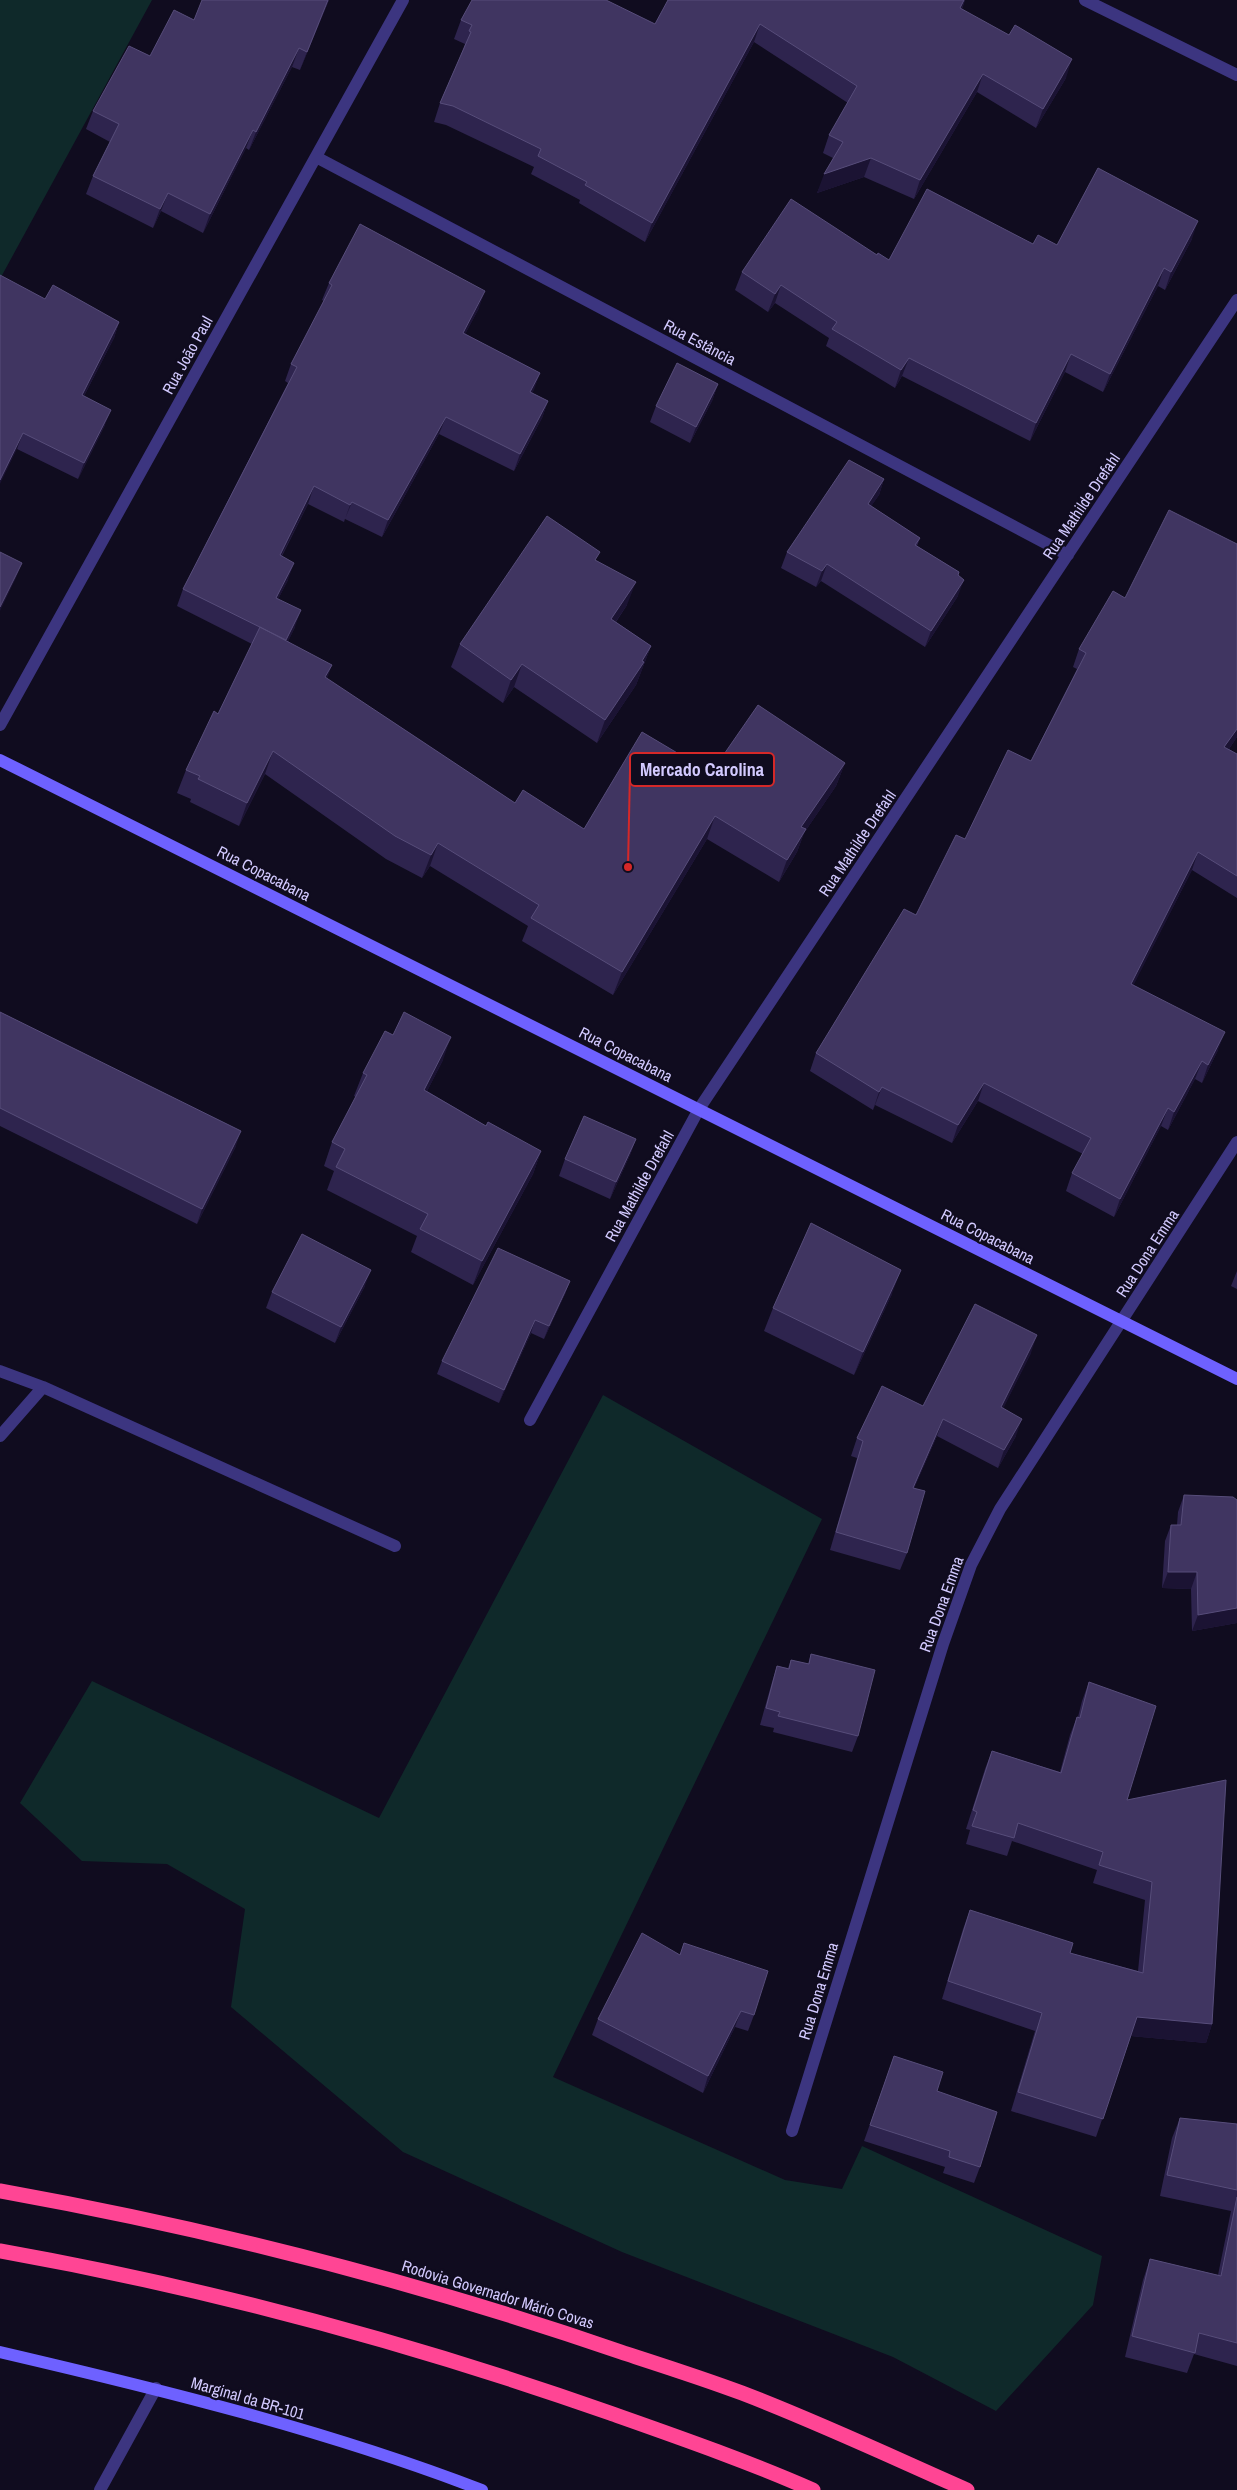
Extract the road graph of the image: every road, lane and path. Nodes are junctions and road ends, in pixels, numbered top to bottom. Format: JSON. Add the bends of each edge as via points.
{"nodes":[{"id":1,"x":403,"y":0,"type":"edge"},
{"id":2,"x":1085,"y":0,"type":"edge"},
{"id":3,"x":1237,"y":75,"type":"edge"},
{"id":4,"x":316,"y":157,"type":"junction"},
{"id":5,"x":1237,"y":300,"type":"edge"},
{"id":6,"x":1068,"y":555,"type":"junction"},
{"id":7,"x":0,"y":725,"type":"edge"},
{"id":8,"x":0,"y":760,"type":"edge"},
{"id":9,"x":700,"y":1109,"type":"junction"},
{"id":10,"x":1237,"y":1142,"type":"edge"},
{"id":11,"x":1122,"y":1321,"type":"junction"},
{"id":12,"x":0,"y":1371,"type":"edge"},
{"id":13,"x":1237,"y":1379,"type":"edge"},
{"id":14,"x":43,"y":1387,"type":"junction"},
{"id":15,"x":530,"y":1420,"type":"dead end"},
{"id":16,"x":0,"y":1436,"type":"edge"},
{"id":17,"x":395,"y":1546,"type":"dead end"},
{"id":18,"x":792,"y":2131,"type":"dead end"},
{"id":19,"x":0,"y":2191,"type":"edge"},
{"id":20,"x":0,"y":2251,"type":"edge"},
{"id":21,"x":0,"y":2352,"type":"edge"},
{"id":22,"x":156,"y":2388,"type":"junction"},
{"id":23,"x":100,"y":2490,"type":"edge"},
{"id":24,"x":482,"y":2490,"type":"edge"},
{"id":25,"x":813,"y":2490,"type":"edge"},
{"id":26,"x":966,"y":2490,"type":"edge"}],
"edges":[{"from":1,"to":4,"type":"street","name":"Rua João Paul"},
{"from":2,"to":3,"type":"street"},
{"from":4,"to":6,"type":"street","name":"Rua Estância"},
{"from":4,"to":7,"type":"street","name":"Rua João Paul"},
{"from":5,"to":6,"type":"street","name":"Rua Mathilde Drefahl"},
{"from":6,"to":9,"type":"street","name":"Rua Mathilde Drefahl"},
{"from":8,"to":9,"type":"main road","name":"Rua Copacabana"},
{"from":9,"to":11,"type":"main road","name":"Rua Copacabana"},
{"from":9,"to":15,"type":"street","name":"Rua Mathilde Drefahl"},
{"from":10,"to":11,"type":"street","name":"Rua Dona Emma"},
{"from":11,"to":13,"type":"main road","name":"Rua Copacabana"},
{"from":11,"to":18,"type":"street","name":"Rua Dona Emma","via":[[1000,1509],[972,1565],[943,1644]]},
{"from":12,"to":14,"type":"street"},
{"from":14,"to":16,"type":"street"},
{"from":14,"to":17,"type":"street"},
{"from":19,"to":26,"type":"highway","name":"Rodovia Governador Mário Covas","via":[[238,2240],[418,2287],[547,2326],[741,2393]]},
{"from":20,"to":25,"type":"highway","via":[[177,2287],[395,2342],[635,2422]]},
{"from":21,"to":22,"type":"main road","name":"Marginal da BR-101"},
{"from":22,"to":23,"type":"street"},
{"from":22,"to":24,"type":"main road","name":"Marginal da BR-101","via":[[325,2437]]}]}
